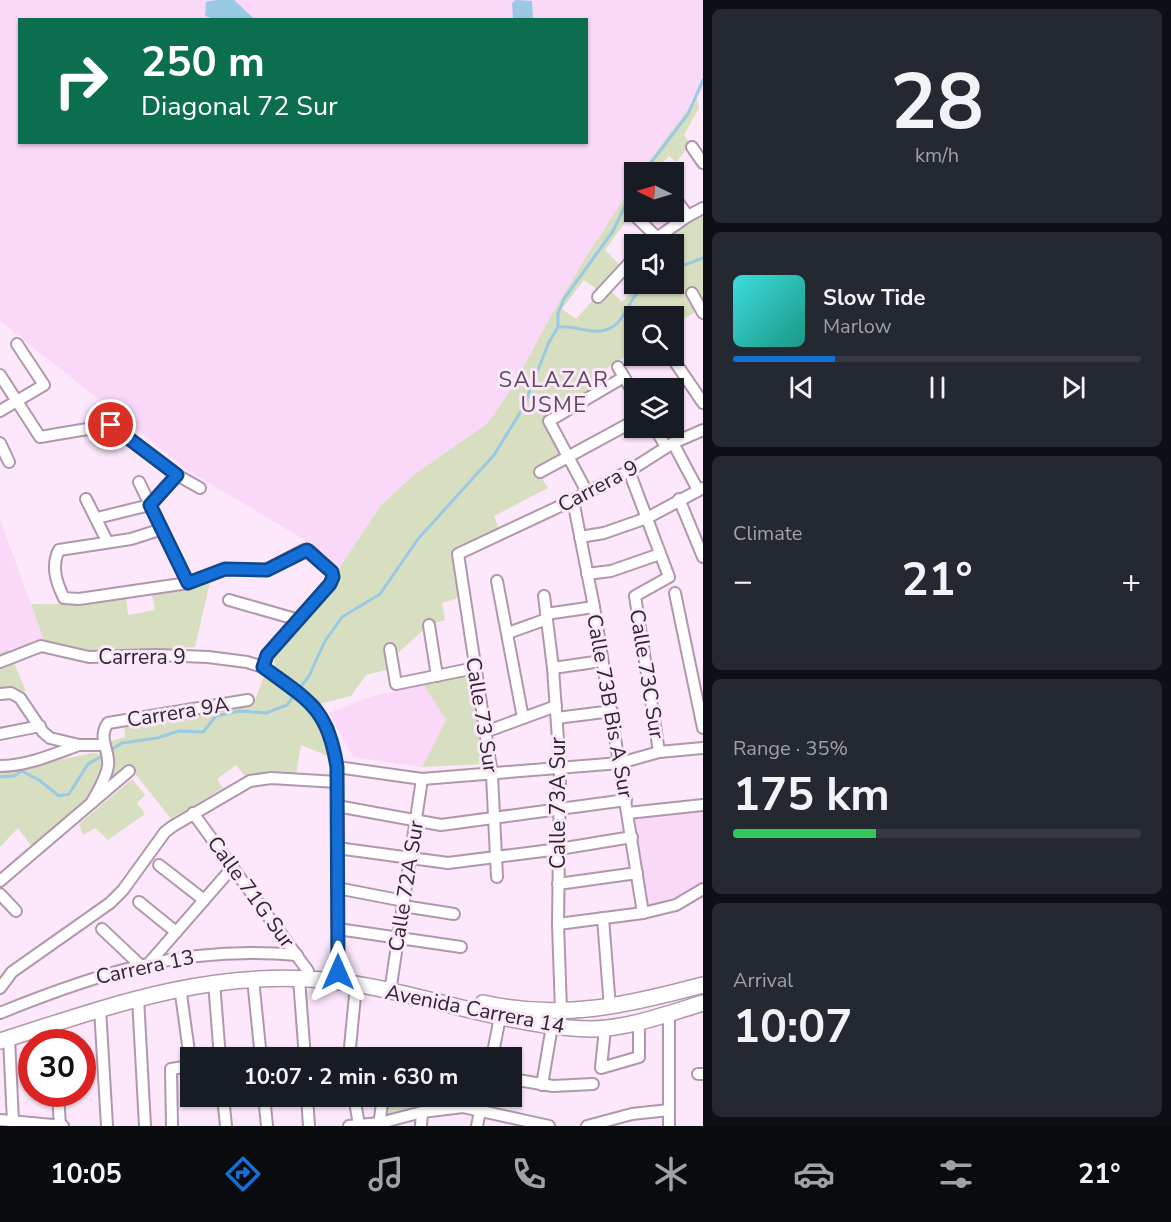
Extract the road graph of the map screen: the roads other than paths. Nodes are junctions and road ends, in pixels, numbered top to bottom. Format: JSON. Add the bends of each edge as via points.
{"nodes":[{"id":1,"x":692,"y":147,"type":"dead end"},
{"id":2,"x":703,"y":163,"type":"edge"},
{"id":3,"x":703,"y":208,"type":"edge"},
{"id":4,"x":684,"y":211,"type":"edge"},
{"id":5,"x":688,"y":216,"type":"junction"},
{"id":6,"x":642,"y":222,"type":"edge"},
{"id":7,"x":655,"y":234,"type":"edge"},
{"id":8,"x":668,"y":234,"type":"edge"},
{"id":9,"x":624,"y":269,"type":"edge"},
{"id":10,"x":692,"y":294,"type":"dead end"},
{"id":11,"x":598,"y":297,"type":"dead end"},
{"id":12,"x":703,"y":313,"type":"edge"},
{"id":13,"x":17,"y":344,"type":"dead end"},
{"id":14,"x":678,"y":366,"type":"edge"},
{"id":15,"x":618,"y":367,"type":"dead end"},
{"id":16,"x":0,"y":375,"type":"edge"},
{"id":17,"x":624,"y":377,"type":"joint"},
{"id":18,"x":15,"y":402,"type":"junction"},
{"id":19,"x":703,"y":403,"type":"edge"},
{"id":20,"x":0,"y":411,"type":"edge"},
{"id":21,"x":624,"y":427,"type":"edge"},
{"id":22,"x":703,"y":430,"type":"edge"},
{"id":23,"x":663,"y":438,"type":"edge"},
{"id":24,"x":0,"y":443,"type":"edge"},
{"id":25,"x":669,"y":445,"type":"junction"},
{"id":26,"x":568,"y":456,"type":"junction"},
{"id":27,"x":9,"y":462,"type":"dead end"},
{"id":28,"x":629,"y":471,"type":"junction"},
{"id":29,"x":540,"y":472,"type":"dead end"},
{"id":30,"x":177,"y":475,"type":"junction"},
{"id":31,"x":139,"y":482,"type":"dead end"},
{"id":32,"x":200,"y":488,"type":"dead end"},
{"id":33,"x":700,"y":489,"type":"edge"},
{"id":34,"x":587,"y":492,"type":"junction"},
{"id":35,"x":86,"y":499,"type":"dead end"},
{"id":36,"x":573,"y":500,"type":"junction"},
{"id":37,"x":679,"y":500,"type":"junction"},
{"id":38,"x":150,"y":505,"type":"junction"},
{"id":39,"x":97,"y":518,"type":"junction"},
{"id":40,"x":647,"y":518,"type":"junction"},
{"id":41,"x":162,"y":530,"type":"junction"},
{"id":42,"x":580,"y":537,"type":"junction"},
{"id":43,"x":107,"y":541,"type":"junction"},
{"id":44,"x":458,"y":554,"type":"joint"},
{"id":45,"x":660,"y":554,"type":"junction"},
{"id":46,"x":703,"y":557,"type":"edge"},
{"id":47,"x":586,"y":574,"type":"junction"},
{"id":48,"x":496,"y":581,"type":"dead end"},
{"id":49,"x":188,"y":583,"type":"junction"},
{"id":50,"x":675,"y":593,"type":"dead end"},
{"id":51,"x":544,"y":596,"type":"dead end"},
{"id":52,"x":229,"y":600,"type":"dead end"},
{"id":53,"x":594,"y":607,"type":"junction"},
{"id":54,"x":547,"y":617,"type":"junction"},
{"id":55,"x":299,"y":620,"type":"junction"},
{"id":56,"x":429,"y":625,"type":"dead end"},
{"id":57,"x":508,"y":633,"type":"junction"},
{"id":58,"x":390,"y":649,"type":"dead end"},
{"id":59,"x":602,"y":661,"type":"junction"},
{"id":60,"x":0,"y":662,"type":"edge"},
{"id":61,"x":263,"y":667,"type":"junction"},
{"id":62,"x":475,"y":668,"type":"junction"},
{"id":63,"x":553,"y":668,"type":"junction"},
{"id":64,"x":438,"y":676,"type":"junction"},
{"id":65,"x":0,"y":694,"type":"edge"},
{"id":66,"x":700,"y":697,"type":"edge"},
{"id":67,"x":248,"y":700,"type":"dead end"},
{"id":68,"x":556,"y":706,"type":"junction"},
{"id":69,"x":612,"y":711,"type":"junction"},
{"id":70,"x":523,"y":718,"type":"junction"},
{"id":71,"x":557,"y":718,"type":"junction"},
{"id":72,"x":40,"y":726,"type":"junction"},
{"id":73,"x":703,"y":728,"type":"edge"},
{"id":74,"x":485,"y":732,"type":"junction"},
{"id":75,"x":0,"y":734,"type":"edge"},
{"id":76,"x":79,"y":745,"type":"junction"},
{"id":77,"x":703,"y":748,"type":"edge"},
{"id":78,"x":106,"y":751,"type":"junction"},
{"id":79,"x":659,"y":752,"type":"junction"},
{"id":80,"x":620,"y":763,"type":"junction"},
{"id":81,"x":0,"y":766,"type":"edge"},
{"id":82,"x":337,"y":767,"type":"junction"},
{"id":83,"x":560,"y":768,"type":"junction"},
{"id":84,"x":129,"y":771,"type":"dead end"},
{"id":85,"x":492,"y":775,"type":"junction"},
{"id":86,"x":422,"y":779,"type":"junction"},
{"id":87,"x":337,"y":782,"type":"junction"},
{"id":88,"x":626,"y":800,"type":"junction"},
{"id":89,"x":92,"y":802,"type":"junction"},
{"id":90,"x":703,"y":805,"type":"edge"},
{"id":91,"x":337,"y":806,"type":"junction"},
{"id":92,"x":560,"y":810,"type":"junction"},
{"id":93,"x":193,"y":813,"type":"junction"},
{"id":94,"x":628,"y":813,"type":"junction"},
{"id":95,"x":494,"y":818,"type":"junction"},
{"id":96,"x":416,"y":820,"type":"junction"},
{"id":97,"x":632,"y":837,"type":"junction"},
{"id":98,"x":338,"y":848,"type":"junction"},
{"id":99,"x":559,"y":849,"type":"junction"},
{"id":100,"x":496,"y":857,"type":"junction"},
{"id":101,"x":410,"y":859,"type":"junction"},
{"id":102,"x":159,"y":864,"type":"dead end"},
{"id":103,"x":232,"y":867,"type":"junction"},
{"id":104,"x":637,"y":873,"type":"junction"},
{"id":105,"x":497,"y":877,"type":"dead end"},
{"id":106,"x":0,"y":881,"type":"edge"},
{"id":107,"x":558,"y":884,"type":"junction"},
{"id":108,"x":337,"y":888,"type":"junction"},
{"id":109,"x":703,"y":889,"type":"edge"},
{"id":110,"x":0,"y":894,"type":"edge"},
{"id":111,"x":204,"y":900,"type":"junction"},
{"id":112,"x":139,"y":903,"type":"dead end"},
{"id":113,"x":403,"y":903,"type":"junction"},
{"id":114,"x":16,"y":911,"type":"dead end"},
{"id":115,"x":643,"y":913,"type":"junction"},
{"id":116,"x":454,"y":914,"type":"dead end"},
{"id":117,"x":603,"y":918,"type":"junction"},
{"id":118,"x":558,"y":924,"type":"junction"},
{"id":119,"x":102,"y":929,"type":"dead end"},
{"id":120,"x":338,"y":929,"type":"junction"},
{"id":121,"x":176,"y":932,"type":"junction"},
{"id":122,"x":398,"y":938,"type":"junction"},
{"id":123,"x":461,"y":947,"type":"dead end"},
{"id":124,"x":297,"y":955,"type":"junction"},
{"id":125,"x":145,"y":963,"type":"junction"},
{"id":126,"x":338,"y":972,"type":"junction"},
{"id":127,"x":304,"y":975,"type":"junction"},
{"id":128,"x":254,"y":979,"type":"junction"},
{"id":129,"x":214,"y":982,"type":"junction"},
{"id":130,"x":356,"y":985,"type":"junction"},
{"id":131,"x":703,"y":985,"type":"edge"},
{"id":132,"x":180,"y":987,"type":"junction"},
{"id":133,"x":390,"y":987,"type":"junction"},
{"id":134,"x":0,"y":988,"type":"edge"},
{"id":135,"x":138,"y":998,"type":"junction"},
{"id":136,"x":703,"y":1003,"type":"edge"},
{"id":137,"x":100,"y":1008,"type":"junction"},
{"id":138,"x":610,"y":1008,"type":"junction"},
{"id":139,"x":561,"y":1011,"type":"junction"},
{"id":140,"x":0,"y":1013,"type":"edge"},
{"id":141,"x":669,"y":1013,"type":"junction"},
{"id":142,"x":500,"y":1017,"type":"junction"},
{"id":143,"x":639,"y":1022,"type":"junction"},
{"id":144,"x":54,"y":1023,"type":"junction"},
{"id":145,"x":552,"y":1026,"type":"junction"},
{"id":146,"x":605,"y":1028,"type":"junction"},
{"id":147,"x":54,"y":1029,"type":"edge"},
{"id":148,"x":3,"y":1037,"type":"edge"},
{"id":149,"x":188,"y":1047,"type":"edge"},
{"id":150,"x":219,"y":1047,"type":"edge"},
{"id":151,"x":260,"y":1047,"type":"edge"},
{"id":152,"x":305,"y":1047,"type":"edge"},
{"id":153,"x":350,"y":1047,"type":"edge"},
{"id":154,"x":494,"y":1047,"type":"edge"},
{"id":155,"x":180,"y":1068,"type":"edge"},
{"id":156,"x":522,"y":1081,"type":"edge"},
{"id":157,"x":593,"y":1084,"type":"dead end"},
{"id":158,"x":542,"y":1085,"type":"junction"},
{"id":159,"x":59,"y":1107,"type":"edge"},
{"id":160,"x":224,"y":1107,"type":"edge"},
{"id":161,"x":265,"y":1107,"type":"edge"},
{"id":162,"x":308,"y":1107,"type":"edge"},
{"id":163,"x":354,"y":1107,"type":"edge"},
{"id":164,"x":382,"y":1107,"type":"edge"},
{"id":165,"x":481,"y":1107,"type":"edge"},
{"id":166,"x":480,"y":1110,"type":"junction"},
{"id":167,"x":669,"y":1110,"type":"junction"},
{"id":168,"x":422,"y":1112,"type":"junction"},
{"id":169,"x":0,"y":1120,"type":"edge"},
{"id":170,"x":13,"y":1122,"type":"junction"},
{"id":171,"x":617,"y":1122,"type":"edge"},
{"id":172,"x":380,"y":1124,"type":"edge"},
{"id":173,"x":61,"y":1126,"type":"edge"},
{"id":174,"x":107,"y":1126,"type":"edge"},
{"id":175,"x":145,"y":1126,"type":"edge"},
{"id":176,"x":172,"y":1126,"type":"edge"},
{"id":177,"x":226,"y":1126,"type":"edge"},
{"id":178,"x":267,"y":1126,"type":"edge"},
{"id":179,"x":309,"y":1126,"type":"edge"},
{"id":180,"x":354,"y":1126,"type":"edge"},
{"id":181,"x":421,"y":1126,"type":"edge"},
{"id":182,"x":477,"y":1126,"type":"edge"},
{"id":183,"x":549,"y":1126,"type":"edge"},
{"id":184,"x":587,"y":1126,"type":"edge"},
{"id":185,"x":669,"y":1126,"type":"edge"}],
"edges":[{"from":1,"to":2,"type":"street"},
{"from":3,"to":5,"type":"street"},
{"from":4,"to":5,"type":"street"},
{"from":5,"to":8,"type":"street"},
{"from":6,"to":7,"type":"street"},
{"from":9,"to":11,"type":"street"},
{"from":10,"to":12,"type":"street"},
{"from":13,"to":18,"type":"street","via":[[44,385]]},
{"from":14,"to":19,"type":"street"},
{"from":15,"to":17,"type":"street"},
{"from":16,"to":18,"type":"street"},
{"from":17,"to":26,"type":"street","via":[[549,421]]},
{"from":18,"to":20,"type":"street"},
{"from":18,"to":30,"type":"street","via":[[40,437],[111,425]]},
{"from":21,"to":26,"type":"street"},
{"from":22,"to":25,"type":"street","name":"Carrera 9"},
{"from":23,"to":25,"type":"street"},
{"from":24,"to":27,"type":"street"},
{"from":25,"to":28,"type":"street","name":"Carrera 9"},
{"from":25,"to":33,"type":"street"},
{"from":26,"to":29,"type":"street"},
{"from":26,"to":34,"type":"street"},
{"from":28,"to":34,"type":"street","name":"Carrera 9"},
{"from":28,"to":40,"type":"street"},
{"from":30,"to":32,"type":"street"},
{"from":30,"to":38,"type":"street"},
{"from":31,"to":38,"type":"street"},
{"from":33,"to":37,"type":"street"},
{"from":34,"to":36,"type":"street","name":"Carrera 9"},
{"from":35,"to":39,"type":"street"},
{"from":36,"to":42,"type":"street","name":"Calle 73B Bis A Sur"},
{"from":36,"to":44,"type":"street","name":"Carrera 9"},
{"from":37,"to":40,"type":"street"},
{"from":37,"to":46,"type":"street"},
{"from":38,"to":39,"type":"street"},
{"from":38,"to":41,"type":"street"},
{"from":39,"to":43,"type":"street"},
{"from":40,"to":42,"type":"street"},
{"from":40,"to":45,"type":"street"},
{"from":41,"to":43,"type":"street"},
{"from":41,"to":49,"type":"street"},
{"from":42,"to":47,"type":"street","name":"Calle 73B Bis A Sur"},
{"from":43,"to":49,"type":"street","via":[[59,550],[55,560],[56,582],[64,598]]},
{"from":44,"to":62,"type":"street","name":"Calle 73 Sur"},
{"from":45,"to":47,"type":"street","via":[[611,571]]},
{"from":45,"to":79,"type":"street","name":"Calle 73C Sur","via":[[669,577],[635,596]]},
{"from":47,"to":53,"type":"street","name":"Calle 73B Bis A Sur"},
{"from":48,"to":57,"type":"street"},
{"from":49,"to":55,"type":"street","via":[[225,569],[267,570],[307,550],[333,577]]},
{"from":50,"to":66,"type":"street"},
{"from":51,"to":54,"type":"street","name":"Calle 73A Sur"},
{"from":52,"to":55,"type":"street"},
{"from":53,"to":54,"type":"street"},
{"from":53,"to":59,"type":"street","name":"Calle 73B Bis A Sur"},
{"from":54,"to":57,"type":"street"},
{"from":54,"to":63,"type":"street","name":"Calle 73A Sur"},
{"from":55,"to":61,"type":"street","via":[[267,655]]},
{"from":56,"to":64,"type":"street"},
{"from":57,"to":70,"type":"street"},
{"from":58,"to":64,"type":"street","via":[[396,684]]},
{"from":59,"to":63,"type":"street"},
{"from":59,"to":69,"type":"street","name":"Calle 73B Bis A Sur"},
{"from":60,"to":61,"type":"street","name":"Carrera 9","via":[[41,646],[89,657],[208,657]]},
{"from":61,"to":82,"type":"street","name":"Carrera 9","via":[[319,712],[328,729]]},
{"from":62,"to":64,"type":"street"},
{"from":62,"to":74,"type":"street","name":"Calle 73 Sur"},
{"from":63,"to":68,"type":"street","name":"Calle 73A Sur"},
{"from":65,"to":72,"type":"street","via":[[17,696]]},
{"from":66,"to":73,"type":"street"},
{"from":67,"to":78,"type":"street","name":"Carrera 9A","via":[[108,723],[103,734]]},
{"from":68,"to":70,"type":"street"},
{"from":68,"to":71,"type":"street","name":"Calle 73A Sur"},
{"from":69,"to":71,"type":"street"},
{"from":69,"to":80,"type":"street","name":"Calle 73B Bis A Sur"},
{"from":70,"to":74,"type":"street"},
{"from":71,"to":83,"type":"street","name":"Calle 73A Sur"},
{"from":72,"to":75,"type":"street"},
{"from":72,"to":76,"type":"street","via":[[50,738]]},
{"from":74,"to":85,"type":"street","name":"Calle 73 Sur"},
{"from":76,"to":78,"type":"street"},
{"from":76,"to":81,"type":"street","via":[[44,758]]},
{"from":77,"to":79,"type":"street"},
{"from":78,"to":89,"type":"street","via":[[105,776]]},
{"from":79,"to":80,"type":"street"},
{"from":80,"to":83,"type":"street"},
{"from":80,"to":88,"type":"street","name":"Calle 73B Bis A Sur"},
{"from":82,"to":86,"type":"street"},
{"from":82,"to":87,"type":"street","name":"Carrera 9"},
{"from":83,"to":85,"type":"street"},
{"from":83,"to":92,"type":"street","name":"Calle 73A Sur"},
{"from":84,"to":89,"type":"street"},
{"from":85,"to":86,"type":"street"},
{"from":85,"to":95,"type":"street","name":"Calle 73 Sur"},
{"from":86,"to":96,"type":"street","name":"Calle 72A Sur"},
{"from":87,"to":91,"type":"street","name":"Carrera 9"},
{"from":87,"to":93,"type":"street","via":[[271,778],[250,781]]},
{"from":88,"to":92,"type":"street"},
{"from":88,"to":94,"type":"street","name":"Calle 73B Bis A Sur"},
{"from":89,"to":106,"type":"street"},
{"from":90,"to":94,"type":"street"},
{"from":91,"to":96,"type":"street"},
{"from":91,"to":98,"type":"street","name":"Carrera 9"},
{"from":92,"to":95,"type":"street"},
{"from":92,"to":99,"type":"street","name":"Calle 73A Sur"},
{"from":93,"to":103,"type":"street","name":"Calle 71G Sur"},
{"from":93,"to":134,"type":"street","via":[[165,832],[110,903],[12,972]]},
{"from":94,"to":97,"type":"street","name":"Calle 73B Bis A Sur"},
{"from":95,"to":96,"type":"street","via":[[441,825]]},
{"from":95,"to":100,"type":"street","name":"Calle 73 Sur"},
{"from":96,"to":101,"type":"street","name":"Calle 72A Sur"},
{"from":97,"to":99,"type":"street"},
{"from":97,"to":104,"type":"street","name":"Calle 73B Bis A Sur"},
{"from":98,"to":101,"type":"street"},
{"from":98,"to":108,"type":"street","name":"Carrera 9"},
{"from":99,"to":100,"type":"street"},
{"from":99,"to":107,"type":"street","name":"Calle 73A Sur"},
{"from":100,"to":101,"type":"street","via":[[448,863]]},
{"from":100,"to":105,"type":"street","name":"Calle 73 Sur"},
{"from":101,"to":113,"type":"street","name":"Calle 72A Sur"},
{"from":102,"to":111,"type":"street"},
{"from":103,"to":111,"type":"street"},
{"from":103,"to":124,"type":"street","name":"Calle 71G Sur"},
{"from":104,"to":107,"type":"street"},
{"from":104,"to":115,"type":"street","name":"Calle 73B Bis A Sur"},
{"from":107,"to":118,"type":"street","name":"Calle 73A Sur"},
{"from":108,"to":113,"type":"street"},
{"from":108,"to":120,"type":"street","name":"Carrera 9"},
{"from":109,"to":115,"type":"street","via":[[676,905]]},
{"from":110,"to":114,"type":"street"},
{"from":111,"to":121,"type":"street"},
{"from":112,"to":121,"type":"street"},
{"from":113,"to":116,"type":"street"},
{"from":113,"to":122,"type":"street","name":"Calle 72A Sur"},
{"from":115,"to":117,"type":"street"},
{"from":117,"to":118,"type":"street"},
{"from":117,"to":138,"type":"street"},
{"from":118,"to":139,"type":"street","name":"Calle 73A Sur"},
{"from":119,"to":125,"type":"street"},
{"from":120,"to":122,"type":"street"},
{"from":120,"to":126,"type":"street","name":"Carrera 9"},
{"from":121,"to":125,"type":"street"},
{"from":122,"to":123,"type":"street"},
{"from":122,"to":133,"type":"street","name":"Calle 72A Sur"},
{"from":124,"to":125,"type":"street","name":"Carrera 13","via":[[225,953]]},
{"from":124,"to":127,"type":"street","name":"Calle 71G Sur"},
{"from":125,"to":140,"type":"street","name":"Carrera 13","via":[[64,987]]},
{"from":126,"to":127,"type":"main road","name":"Avenida Carrera 14"},
{"from":126,"to":133,"type":"main road","name":"Avenida Carrera 14"},
{"from":127,"to":128,"type":"main road","name":"Avenida Carrera 14"},
{"from":127,"to":130,"type":"main road","name":"Avenida Carrera 14"},
{"from":127,"to":148,"type":"main road","name":"Avenida Carrera 14","via":[[227,972],[163,981],[115,993]]},
{"from":127,"to":152,"type":"street"},
{"from":128,"to":129,"type":"main road","name":"Avenida Carrera 14"},
{"from":128,"to":151,"type":"street"},
{"from":129,"to":132,"type":"main road","name":"Avenida Carrera 14"},
{"from":129,"to":150,"type":"street"},
{"from":130,"to":133,"type":"main road","name":"Avenida Carrera 14"},
{"from":130,"to":153,"type":"street"},
{"from":131,"to":138,"type":"main road","name":"Avenida Carrera 14"},
{"from":132,"to":135,"type":"main road","name":"Avenida Carrera 14"},
{"from":132,"to":149,"type":"street"},
{"from":133,"to":139,"type":"main road","name":"Avenida Carrera 14","via":[[524,1009]]},
{"from":133,"to":142,"type":"main road","name":"Avenida Carrera 14"},
{"from":135,"to":137,"type":"main road","name":"Avenida Carrera 14"},
{"from":135,"to":175,"type":"street"},
{"from":136,"to":141,"type":"main road","name":"Avenida Carrera 14"},
{"from":137,"to":144,"type":"main road","name":"Avenida Carrera 14"},
{"from":137,"to":174,"type":"street"},
{"from":138,"to":139,"type":"main road","name":"Avenida Carrera 14"},
{"from":141,"to":143,"type":"main road","name":"Avenida Carrera 14"},
{"from":141,"to":167,"type":"street"},
{"from":142,"to":145,"type":"main road","name":"Avenida Carrera 14"},
{"from":142,"to":154,"type":"street"},
{"from":143,"to":146,"type":"main road","name":"Avenida Carrera 14"},
{"from":143,"to":146,"type":"street","via":[[639,1057],[601,1068]]},
{"from":144,"to":147,"type":"street"},
{"from":144,"to":148,"type":"main road","name":"Avenida Carrera 14"},
{"from":145,"to":146,"type":"main road","name":"Avenida Carrera 14"},
{"from":145,"to":158,"type":"street"},
{"from":148,"to":170,"type":"street"},
{"from":155,"to":176,"type":"street","via":[[171,1069]]},
{"from":156,"to":158,"type":"street"},
{"from":157,"to":158,"type":"street"},
{"from":159,"to":173,"type":"street"},
{"from":160,"to":177,"type":"street"},
{"from":161,"to":178,"type":"street"},
{"from":162,"to":179,"type":"street"},
{"from":163,"to":180,"type":"street"},
{"from":164,"to":172,"type":"street"},
{"from":165,"to":166,"type":"street"},
{"from":166,"to":168,"type":"street","via":[[463,1107]]},
{"from":166,"to":182,"type":"street"},
{"from":166,"to":183,"type":"street"},
{"from":167,"to":171,"type":"street"},
{"from":167,"to":185,"type":"street"},
{"from":168,"to":172,"type":"street"},
{"from":168,"to":181,"type":"street"},
{"from":169,"to":170,"type":"street"},
{"from":170,"to":173,"type":"street"},
{"from":171,"to":184,"type":"street"},
{"from":172,"to":180,"type":"street"}]}
